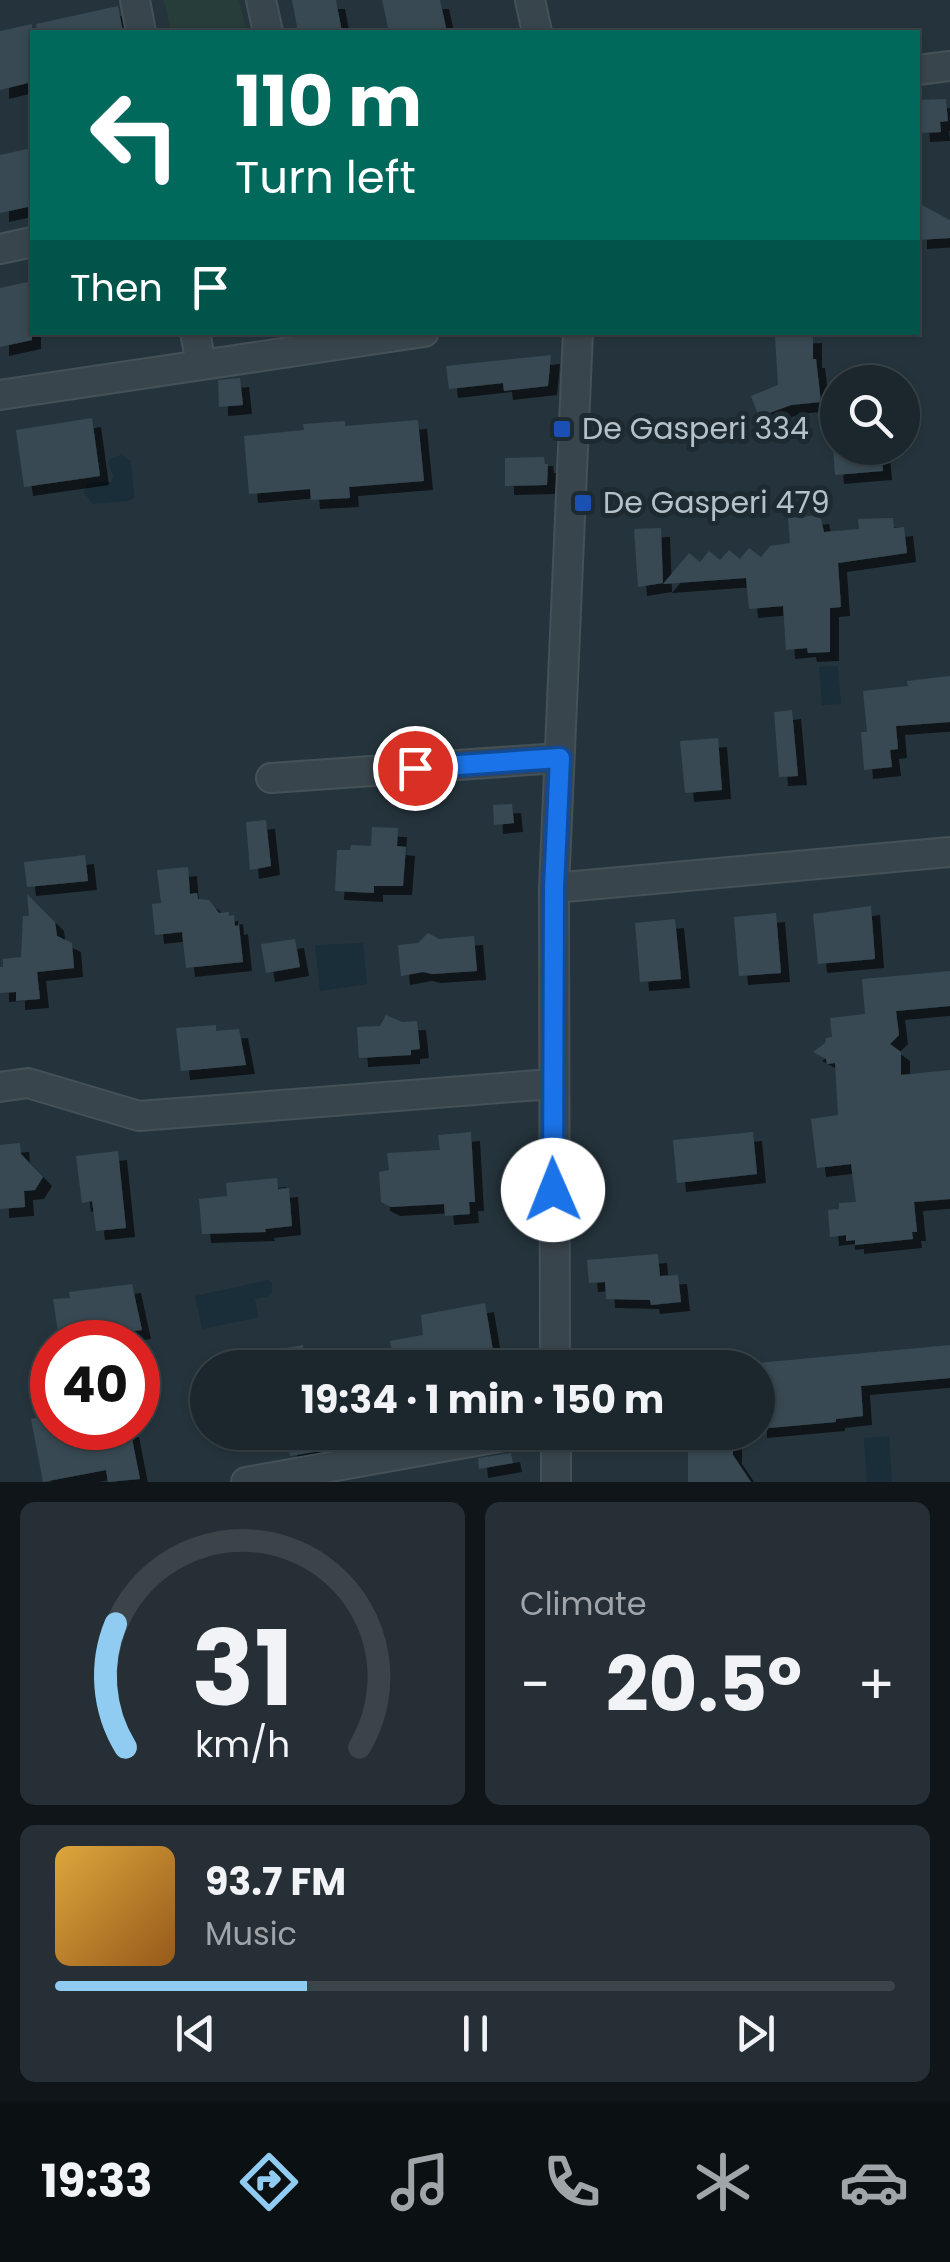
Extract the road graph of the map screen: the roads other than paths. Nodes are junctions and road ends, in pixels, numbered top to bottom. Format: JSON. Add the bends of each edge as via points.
{"nodes":[{"id":1,"x":134,"y":0,"type":"edge"},
{"id":2,"x":261,"y":0,"type":"edge"},
{"id":3,"x":530,"y":0,"type":"edge"},
{"id":4,"x":141,"y":30,"type":"edge"},
{"id":5,"x":268,"y":30,"type":"edge"},
{"id":6,"x":537,"y":30,"type":"edge"},
{"id":7,"x":950,"y":66,"type":"edge"},
{"id":8,"x":920,"y":70,"type":"edge"},
{"id":9,"x":30,"y":242,"type":"edge"},
{"id":10,"x":0,"y":249,"type":"edge"},
{"id":11,"x":196,"y":335,"type":"edge"},
{"id":12,"x":403,"y":335,"type":"edge"},
{"id":13,"x":578,"y":335,"type":"edge"},
{"id":14,"x":201,"y":364,"type":"junction"},
{"id":15,"x":0,"y":395,"type":"edge"},
{"id":16,"x":560,"y":758,"type":"junction"},
{"id":17,"x":271,"y":778,"type":"dead end"},
{"id":18,"x":950,"y":852,"type":"edge"},
{"id":19,"x":554,"y":888,"type":"junction"},
{"id":20,"x":552,"y":1084,"type":"junction"},
{"id":21,"x":0,"y":1087,"type":"edge"},
{"id":22,"x":555,"y":1350,"type":"edge"},
{"id":23,"x":426,"y":1450,"type":"edge"},
{"id":24,"x":556,"y":1450,"type":"edge"},
{"id":25,"x":246,"y":1482,"type":"edge"},
{"id":26,"x":556,"y":1482,"type":"edge"}],
"edges":[{"from":1,"to":4,"type":"street"},
{"from":2,"to":5,"type":"street"},
{"from":3,"to":6,"type":"street"},
{"from":7,"to":8,"type":"street"},
{"from":9,"to":10,"type":"street"},
{"from":11,"to":14,"type":"street"},
{"from":12,"to":14,"type":"street"},
{"from":13,"to":16,"type":"street"},
{"from":14,"to":15,"type":"street"},
{"from":16,"to":17,"type":"street"},
{"from":16,"to":19,"type":"street"},
{"from":18,"to":19,"type":"street"},
{"from":19,"to":20,"type":"street"},
{"from":20,"to":21,"type":"street","via":[[139,1116],[28,1083]]},
{"from":20,"to":22,"type":"street"},
{"from":23,"to":25,"type":"street"},
{"from":24,"to":26,"type":"street"}]}
